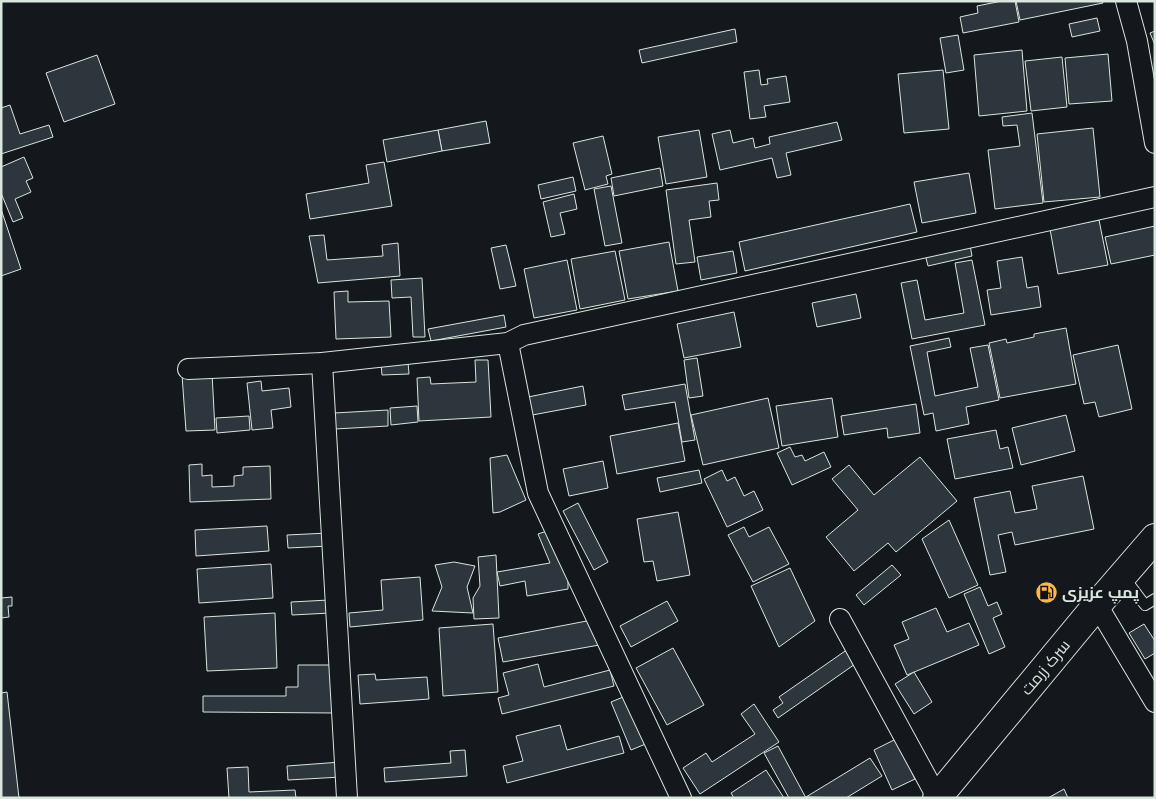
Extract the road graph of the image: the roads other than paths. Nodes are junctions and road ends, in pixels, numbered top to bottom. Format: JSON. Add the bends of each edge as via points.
{"nodes":[{"id":1,"x":1126,"y":1,"type":"edge"},
{"id":2,"x":1155,"y":143,"type":"edge"},
{"id":3,"x":1155,"y":197,"type":"edge"},
{"id":4,"x":508,"y":343,"type":"junction"},
{"id":5,"x":322,"y":363,"type":"junction"},
{"id":6,"x":188,"y":369,"type":"dead end"},
{"id":7,"x":1155,"y":538,"type":"edge"},
{"id":8,"x":1123,"y":574,"type":"junction"},
{"id":9,"x":1155,"y":600,"type":"edge"},
{"id":10,"x":1097,"y":605,"type":"junction"},
{"id":11,"x":840,"y":619,"type":"dead end"},
{"id":12,"x":1155,"y":702,"type":"edge"},
{"id":13,"x":937,"y":797,"type":"edge"},
{"id":14,"x":347,"y":798,"type":"edge"},
{"id":15,"x":681,"y":798,"type":"edge"}],
"edges":[{"from":1,"to":2,"type":"street","via":[[1137,41]]},
{"from":3,"to":4,"type":"street","via":[[524,335]]},
{"from":4,"to":5,"type":"street"},
{"from":4,"to":15,"type":"street","via":[[538,493]]},
{"from":5,"to":6,"type":"street"},
{"from":5,"to":14,"type":"street"},
{"from":7,"to":8,"type":"highway","name":"سرک زرمت"},
{"from":8,"to":9,"type":"lane","via":[[1145,605]]},
{"from":8,"to":10,"type":"highway","name":"سرک زرمت"},
{"from":10,"to":12,"type":"street"},
{"from":10,"to":13,"type":"highway","name":"سرک زرمت"},
{"from":11,"to":13,"type":"street"}]}
